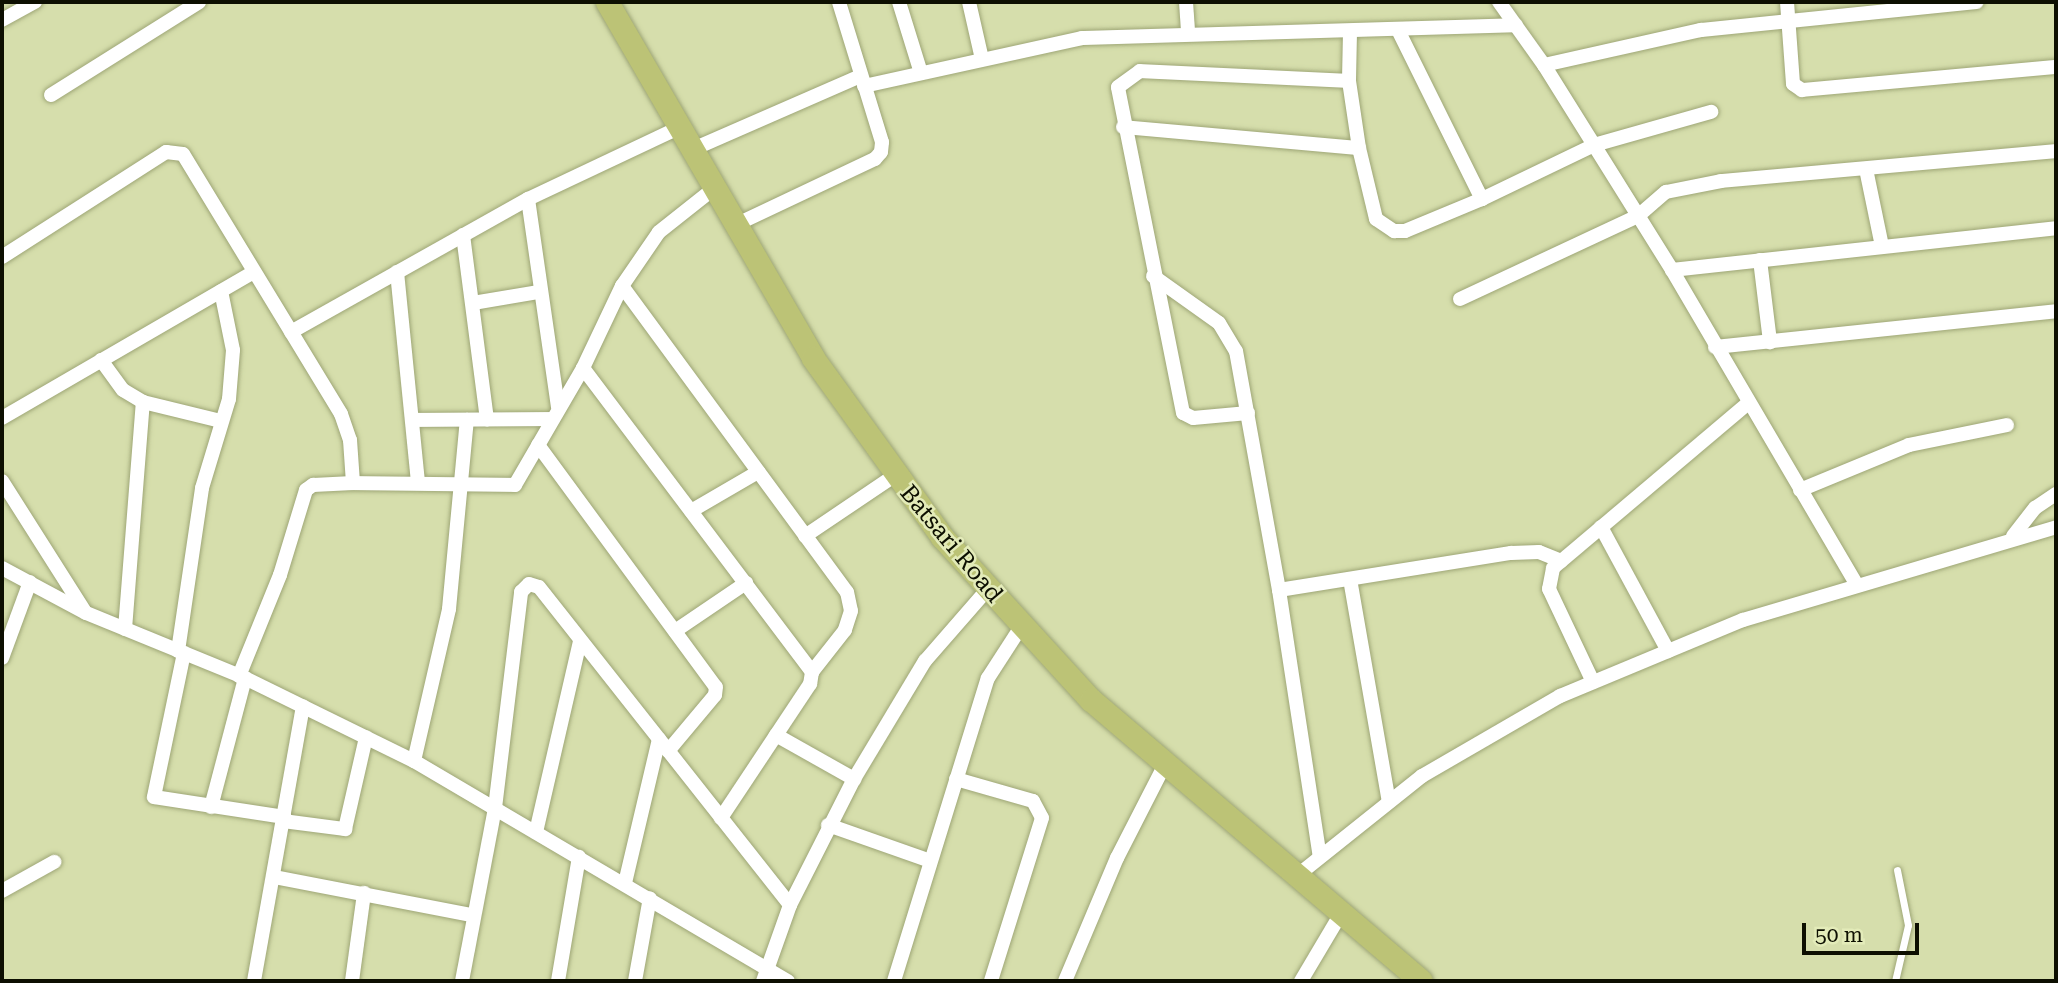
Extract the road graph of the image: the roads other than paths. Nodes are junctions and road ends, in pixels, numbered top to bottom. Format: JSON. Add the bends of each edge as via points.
{"nodes":[{"id":1,"x":35,"y":2,"type":"edge"},
{"id":2,"x":199,"y":2,"type":"edge"},
{"id":3,"x":607,"y":2,"type":"edge"},
{"id":4,"x":839,"y":2,"type":"edge"},
{"id":5,"x":899,"y":2,"type":"edge"},
{"id":6,"x":969,"y":2,"type":"edge"},
{"id":7,"x":1186,"y":2,"type":"edge"},
{"id":8,"x":1499,"y":2,"type":"edge"},
{"id":9,"x":1787,"y":2,"type":"edge"},
{"id":10,"x":1976,"y":2,"type":"edge"},
{"id":11,"x":1882,"y":6,"type":"edge"},
{"id":12,"x":1787,"y":19,"type":"junction"},
{"id":13,"x":2,"y":20,"type":"edge"},
{"id":14,"x":1516,"y":25,"type":"junction"},
{"id":15,"x":1398,"y":30,"type":"junction"},
{"id":16,"x":1350,"y":32,"type":"junction"},
{"id":17,"x":1188,"y":33,"type":"junction"},
{"id":18,"x":982,"y":59,"type":"junction"},
{"id":19,"x":1544,"y":65,"type":"junction"},
{"id":20,"x":2056,"y":67,"type":"edge"},
{"id":21,"x":922,"y":73,"type":"junction"},
{"id":22,"x":862,"y":81,"type":"junction"},
{"id":23,"x":1349,"y":81,"type":"junction"},
{"id":24,"x":51,"y":95,"type":"dead end"},
{"id":25,"x":1711,"y":112,"type":"dead end"},
{"id":26,"x":1122,"y":127,"type":"junction"},
{"id":27,"x":677,"y":128,"type":"junction"},
{"id":28,"x":1594,"y":145,"type":"junction"},
{"id":29,"x":1359,"y":148,"type":"junction"},
{"id":30,"x":691,"y":150,"type":"junction"},
{"id":31,"x":2056,"y":150,"type":"edge"},
{"id":32,"x":1866,"y":169,"type":"junction"},
{"id":33,"x":712,"y":190,"type":"junction"},
{"id":34,"x":527,"y":199,"type":"junction"},
{"id":35,"x":1482,"y":200,"type":"junction"},
{"id":36,"x":1638,"y":216,"type":"junction"},
{"id":37,"x":733,"y":226,"type":"junction"},
{"id":38,"x":2056,"y":228,"type":"edge"},
{"id":39,"x":463,"y":235,"type":"junction"},
{"id":40,"x":1882,"y":246,"type":"junction"},
{"id":41,"x":2,"y":257,"type":"edge"},
{"id":42,"x":1760,"y":260,"type":"junction"},
{"id":43,"x":1672,"y":270,"type":"junction"},
{"id":44,"x":397,"y":272,"type":"junction"},
{"id":45,"x":252,"y":273,"type":"junction"},
{"id":46,"x":1153,"y":276,"type":"junction"},
{"id":47,"x":622,"y":286,"type":"junction"},
{"id":48,"x":221,"y":291,"type":"junction"},
{"id":49,"x":539,"y":292,"type":"junction"},
{"id":50,"x":1460,"y":299,"type":"dead end"},
{"id":51,"x":473,"y":303,"type":"junction"},
{"id":52,"x":2056,"y":311,"type":"edge"},
{"id":53,"x":291,"y":332,"type":"junction"},
{"id":54,"x":1770,"y":342,"type":"junction"},
{"id":55,"x":1715,"y":346,"type":"junction"},
{"id":56,"x":101,"y":360,"type":"junction"},
{"id":57,"x":583,"y":368,"type":"junction"},
{"id":58,"x":143,"y":401,"type":"junction"},
{"id":59,"x":1748,"y":402,"type":"junction"},
{"id":60,"x":1248,"y":412,"type":"junction"},
{"id":61,"x":554,"y":413,"type":"junction"},
{"id":62,"x":2,"y":418,"type":"edge"},
{"id":63,"x":487,"y":419,"type":"junction"},
{"id":64,"x":412,"y":420,"type":"junction"},
{"id":65,"x":467,"y":420,"type":"junction"},
{"id":66,"x":221,"y":421,"type":"junction"},
{"id":67,"x":2007,"y":425,"type":"dead end"},
{"id":68,"x":538,"y":445,"type":"junction"},
{"id":69,"x":758,"y":472,"type":"junction"},
{"id":70,"x":894,"y":476,"type":"junction"},
{"id":71,"x":2,"y":481,"type":"edge"},
{"id":72,"x":353,"y":483,"type":"junction"},
{"id":73,"x":418,"y":483,"type":"junction"},
{"id":74,"x":458,"y":485,"type":"junction"},
{"id":75,"x":1800,"y":490,"type":"junction"},
{"id":76,"x":2056,"y":494,"type":"edge"},
{"id":77,"x":691,"y":511,"type":"junction"},
{"id":78,"x":1601,"y":527,"type":"junction"},
{"id":79,"x":2056,"y":527,"type":"edge"},
{"id":80,"x":805,"y":536,"type":"junction"},
{"id":81,"x":2012,"y":537,"type":"junction"},
{"id":82,"x":1561,"y":561,"type":"junction"},
{"id":83,"x":2,"y":568,"type":"edge"},
{"id":84,"x":1350,"y":579,"type":"junction"},
{"id":85,"x":30,"y":583,"type":"junction"},
{"id":86,"x":746,"y":583,"type":"junction"},
{"id":87,"x":1857,"y":585,"type":"junction"},
{"id":88,"x":987,"y":590,"type":"junction"},
{"id":89,"x":1279,"y":590,"type":"junction"},
{"id":90,"x":86,"y":613,"type":"junction"},
{"id":91,"x":1021,"y":627,"type":"junction"},
{"id":92,"x":125,"y":629,"type":"junction"},
{"id":93,"x":675,"y":631,"type":"junction"},
{"id":94,"x":580,"y":642,"type":"junction"},
{"id":95,"x":1668,"y":651,"type":"junction"},
{"id":96,"x":181,"y":652,"type":"junction"},
{"id":97,"x":2,"y":658,"type":"edge"},
{"id":98,"x":813,"y":672,"type":"junction"},
{"id":99,"x":242,"y":677,"type":"junction"},
{"id":100,"x":1592,"y":682,"type":"junction"},
{"id":101,"x":303,"y":706,"type":"junction"},
{"id":102,"x":776,"y":735,"type":"junction"},
{"id":103,"x":366,"y":737,"type":"junction"},
{"id":104,"x":659,"y":738,"type":"junction"},
{"id":105,"x":668,"y":751,"type":"junction"},
{"id":106,"x":414,"y":761,"type":"junction"},
{"id":107,"x":1165,"y":764,"type":"junction"},
{"id":108,"x":854,"y":779,"type":"junction"},
{"id":109,"x":957,"y":779,"type":"junction"},
{"id":110,"x":1389,"y":802,"type":"junction"},
{"id":111,"x":211,"y":807,"type":"junction"},
{"id":112,"x":495,"y":808,"type":"junction"},
{"id":113,"x":721,"y":818,"type":"junction"},
{"id":114,"x":284,"y":819,"type":"junction"},
{"id":115,"x":828,"y":825,"type":"junction"},
{"id":116,"x":536,"y":832,"type":"junction"},
{"id":117,"x":579,"y":857,"type":"junction"},
{"id":118,"x":1320,"y":857,"type":"junction"},
{"id":119,"x":930,"y":861,"type":"junction"},
{"id":120,"x":54,"y":862,"type":"dead end"},
{"id":121,"x":1897,"y":870,"type":"dead end"},
{"id":122,"x":1298,"y":875,"type":"junction"},
{"id":123,"x":274,"y":877,"type":"junction"},
{"id":124,"x":625,"y":883,"type":"junction"},
{"id":125,"x":2,"y":891,"type":"edge"},
{"id":126,"x":363,"y":893,"type":"junction"},
{"id":127,"x":650,"y":898,"type":"junction"},
{"id":128,"x":790,"y":905,"type":"junction"},
{"id":129,"x":1342,"y":912,"type":"junction"},
{"id":130,"x":471,"y":915,"type":"junction"},
{"id":131,"x":765,"y":974,"type":"edge"},
{"id":132,"x":254,"y":981,"type":"edge"},
{"id":133,"x":352,"y":981,"type":"edge"},
{"id":134,"x":461,"y":981,"type":"edge"},
{"id":135,"x":558,"y":981,"type":"edge"},
{"id":136,"x":635,"y":981,"type":"edge"},
{"id":137,"x":788,"y":981,"type":"edge"},
{"id":138,"x":894,"y":981,"type":"edge"},
{"id":139,"x":991,"y":981,"type":"edge"},
{"id":140,"x":1065,"y":981,"type":"edge"},
{"id":141,"x":1301,"y":981,"type":"edge"},
{"id":142,"x":1421,"y":981,"type":"edge"},
{"id":143,"x":1895,"y":981,"type":"edge"}],
"edges":[{"from":1,"to":13,"type":"street"},
{"from":2,"to":24,"type":"street"},
{"from":3,"to":27,"type":"main road","name":"Batsari Road"},
{"from":4,"to":22,"type":"street"},
{"from":5,"to":21,"type":"street"},
{"from":6,"to":18,"type":"street"},
{"from":7,"to":17,"type":"street"},
{"from":8,"to":14,"type":"street"},
{"from":9,"to":12,"type":"street"},
{"from":10,"to":11,"type":"street"},
{"from":11,"to":12,"type":"street"},
{"from":12,"to":19,"type":"street","via":[[1700,30]]},
{"from":12,"to":20,"type":"street","via":[[1793,84],[1802,90]]},
{"from":14,"to":15,"type":"street"},
{"from":14,"to":19,"type":"street"},
{"from":15,"to":16,"type":"street"},
{"from":15,"to":35,"type":"street"},
{"from":16,"to":17,"type":"street"},
{"from":16,"to":23,"type":"street"},
{"from":17,"to":18,"type":"street","via":[[1082,38]]},
{"from":18,"to":21,"type":"street"},
{"from":19,"to":28,"type":"street"},
{"from":21,"to":22,"type":"street"},
{"from":22,"to":30,"type":"street"},
{"from":22,"to":37,"type":"street","via":[[882,142],[875,159]]},
{"from":23,"to":26,"type":"street","via":[[1140,71],[1118,87]]},
{"from":23,"to":29,"type":"street"},
{"from":25,"to":28,"type":"street"},
{"from":26,"to":29,"type":"street"},
{"from":26,"to":46,"type":"street"},
{"from":27,"to":30,"type":"main road","name":"Batsari Road"},
{"from":27,"to":34,"type":"street"},
{"from":28,"to":35,"type":"street"},
{"from":28,"to":36,"type":"street"},
{"from":29,"to":35,"type":"street","via":[[1376,219],[1382,227],[1405,231]]},
{"from":30,"to":33,"type":"main road","name":"Batsari Road"},
{"from":31,"to":32,"type":"street"},
{"from":32,"to":36,"type":"street","via":[[1667,192]]},
{"from":32,"to":40,"type":"street"},
{"from":33,"to":37,"type":"main road","name":"Batsari Road"},
{"from":33,"to":47,"type":"street","via":[[659,232]]},
{"from":34,"to":39,"type":"street"},
{"from":34,"to":49,"type":"street"},
{"from":36,"to":43,"type":"street"},
{"from":36,"to":50,"type":"street"},
{"from":37,"to":70,"type":"main road","name":"Batsari Road","via":[[813,358]]},
{"from":38,"to":40,"type":"street"},
{"from":39,"to":44,"type":"street"},
{"from":39,"to":51,"type":"street"},
{"from":40,"to":42,"type":"street"},
{"from":41,"to":45,"type":"street","via":[[175,151],[183,155]]},
{"from":42,"to":43,"type":"street"},
{"from":42,"to":54,"type":"street"},
{"from":43,"to":55,"type":"street"},
{"from":44,"to":53,"type":"street"},
{"from":44,"to":64,"type":"street"},
{"from":45,"to":48,"type":"street"},
{"from":45,"to":53,"type":"street"},
{"from":46,"to":60,"type":"street","via":[[1219,323],[1236,351]]},
{"from":46,"to":60,"type":"street","via":[[1183,413],[1193,418]]},
{"from":47,"to":57,"type":"street"},
{"from":47,"to":69,"type":"street"},
{"from":48,"to":56,"type":"street"},
{"from":48,"to":66,"type":"street","via":[[233,350],[229,399]]},
{"from":49,"to":51,"type":"street"},
{"from":49,"to":61,"type":"street"},
{"from":51,"to":63,"type":"street"},
{"from":52,"to":54,"type":"street"},
{"from":53,"to":72,"type":"street","via":[[341,414],[350,440]]},
{"from":54,"to":55,"type":"street"},
{"from":55,"to":59,"type":"street"},
{"from":56,"to":58,"type":"street","via":[[123,390]]},
{"from":56,"to":62,"type":"street"},
{"from":57,"to":61,"type":"street"},
{"from":57,"to":77,"type":"street"},
{"from":58,"to":66,"type":"street"},
{"from":58,"to":92,"type":"street"},
{"from":59,"to":75,"type":"street"},
{"from":59,"to":78,"type":"street"},
{"from":60,"to":89,"type":"street"},
{"from":61,"to":63,"type":"street"},
{"from":61,"to":68,"type":"street"},
{"from":63,"to":65,"type":"street"},
{"from":64,"to":65,"type":"street"},
{"from":64,"to":73,"type":"street"},
{"from":65,"to":74,"type":"street"},
{"from":66,"to":96,"type":"street","via":[[202,488]]},
{"from":67,"to":75,"type":"street","via":[[1909,445]]},
{"from":68,"to":74,"type":"street","via":[[515,485]]},
{"from":68,"to":93,"type":"street"},
{"from":69,"to":77,"type":"street"},
{"from":69,"to":80,"type":"street"},
{"from":70,"to":80,"type":"street"},
{"from":70,"to":88,"type":"main road","name":"Batsari Road"},
{"from":71,"to":90,"type":"street"},
{"from":72,"to":73,"type":"street"},
{"from":72,"to":99,"type":"street","via":[[313,485],[306,490]]},
{"from":73,"to":74,"type":"street"},
{"from":74,"to":106,"type":"street","via":[[444,642]]},
{"from":75,"to":87,"type":"street"},
{"from":76,"to":81,"type":"street","via":[[2035,508]]},
{"from":77,"to":86,"type":"street"},
{"from":78,"to":82,"type":"street"},
{"from":78,"to":95,"type":"street"},
{"from":79,"to":81,"type":"street"},
{"from":80,"to":98,"type":"street","via":[[847,592],[851,611],[845,630]]},
{"from":81,"to":87,"type":"street"},
{"from":82,"to":84,"type":"street","via":[[1539,552],[1511,553]]},
{"from":82,"to":100,"type":"street","via":[[1553,568],[1549,589]]},
{"from":83,"to":85,"type":"street"},
{"from":84,"to":89,"type":"street"},
{"from":84,"to":110,"type":"street"},
{"from":85,"to":90,"type":"street"},
{"from":85,"to":97,"type":"street"},
{"from":86,"to":93,"type":"street"},
{"from":86,"to":98,"type":"street"},
{"from":87,"to":95,"type":"street","via":[[1744,620]]},
{"from":88,"to":91,"type":"main road","name":"Batsari Road"},
{"from":88,"to":108,"type":"street","via":[[925,661]]},
{"from":89,"to":118,"type":"street"},
{"from":90,"to":92,"type":"street"},
{"from":91,"to":107,"type":"main road","name":"Batsari Road","via":[[1091,700]]},
{"from":91,"to":109,"type":"street","via":[[988,678]]},
{"from":92,"to":96,"type":"street"},
{"from":93,"to":105,"type":"street","via":[[717,691]]},
{"from":94,"to":104,"type":"street"},
{"from":94,"to":112,"type":"street","via":[[539,587],[529,584],[521,592]]},
{"from":94,"to":116,"type":"street"},
{"from":95,"to":100,"type":"street"},
{"from":96,"to":99,"type":"street"},
{"from":96,"to":111,"type":"street","via":[[152,791],[159,800]]},
{"from":98,"to":102,"type":"street"},
{"from":99,"to":101,"type":"street"},
{"from":99,"to":111,"type":"street"},
{"from":100,"to":110,"type":"street","via":[[1422,776]]},
{"from":101,"to":103,"type":"street"},
{"from":101,"to":114,"type":"street"},
{"from":102,"to":108,"type":"street"},
{"from":102,"to":113,"type":"street"},
{"from":103,"to":106,"type":"street"},
{"from":103,"to":114,"type":"street","via":[[345,829]]},
{"from":104,"to":105,"type":"street"},
{"from":104,"to":124,"type":"street"},
{"from":105,"to":113,"type":"street"},
{"from":106,"to":112,"type":"street"},
{"from":107,"to":122,"type":"main road","name":"Batsari Road"},
{"from":107,"to":140,"type":"street","via":[[1117,858]]},
{"from":108,"to":115,"type":"street"},
{"from":109,"to":119,"type":"street"},
{"from":109,"to":139,"type":"street","via":[[1033,801],[1042,818]]},
{"from":110,"to":118,"type":"street"},
{"from":111,"to":114,"type":"street"},
{"from":112,"to":116,"type":"street"},
{"from":112,"to":130,"type":"street"},
{"from":113,"to":128,"type":"street"},
{"from":114,"to":123,"type":"street"},
{"from":115,"to":119,"type":"street"},
{"from":115,"to":128,"type":"street"},
{"from":116,"to":117,"type":"street"},
{"from":117,"to":124,"type":"street"},
{"from":117,"to":135,"type":"street"},
{"from":118,"to":122,"type":"street"},
{"from":119,"to":138,"type":"street"},
{"from":120,"to":125,"type":"street"},
{"from":121,"to":143,"type":"lane","via":[[1908,925],[1902,969]]},
{"from":122,"to":129,"type":"main road","name":"Batsari Road"},
{"from":123,"to":126,"type":"street"},
{"from":123,"to":132,"type":"street"},
{"from":124,"to":127,"type":"street"},
{"from":126,"to":130,"type":"street"},
{"from":126,"to":133,"type":"street"},
{"from":127,"to":131,"type":"street"},
{"from":127,"to":136,"type":"street"},
{"from":128,"to":131,"type":"street"},
{"from":129,"to":141,"type":"street"},
{"from":129,"to":142,"type":"main road","name":"Batsari Road"},
{"from":130,"to":134,"type":"street"},
{"from":131,"to":137,"type":"street"}]}
